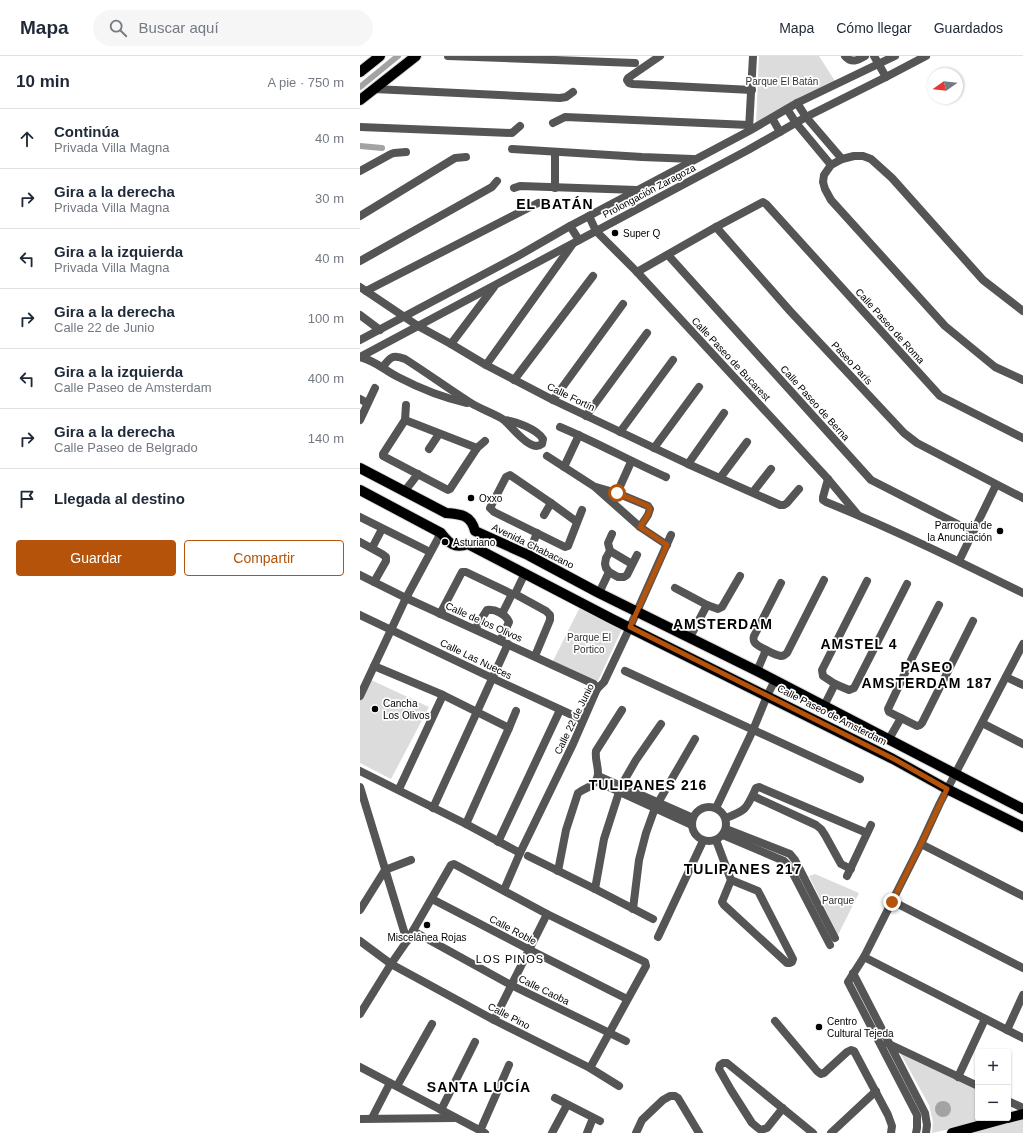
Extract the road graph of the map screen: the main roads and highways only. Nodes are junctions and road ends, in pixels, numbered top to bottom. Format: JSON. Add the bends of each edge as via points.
{"nodes":[{"id":1,"x":403,"y":56,"type":"edge"},
{"id":2,"x":416,"y":56,"type":"edge"},
{"id":3,"x":374,"y":58,"type":"edge"},
{"id":4,"x":399,"y":68,"type":"junction"},
{"id":5,"x":360,"y":72,"type":"edge"},
{"id":6,"x":360,"y":100,"type":"edge"},
{"id":7,"x":360,"y":468,"type":"edge"},
{"id":8,"x":360,"y":490,"type":"edge"},
{"id":9,"x":475,"y":531,"type":"junction"},
{"id":10,"x":468,"y":544,"type":"junction"},
{"id":11,"x":620,"y":602,"type":"junction"},
{"id":12,"x":637,"y":610,"type":"joint"},
{"id":13,"x":612,"y":618,"type":"junction"},
{"id":14,"x":1023,"y":809,"type":"edge"},
{"id":15,"x":1023,"y":827,"type":"edge"},
{"id":16,"x":1023,"y":1114,"type":"edge"},
{"id":17,"x":1011,"y":1117,"type":"edge"},
{"id":18,"x":996,"y":1121,"type":"edge"},
{"id":19,"x":952,"y":1133,"type":"edge"}],
"edges":[{"from":1,"to":4,"type":"main road"},
{"from":2,"to":4,"type":"main road"},
{"from":3,"to":5,"type":"main road"},
{"from":4,"to":6,"type":"main road"},
{"from":7,"to":9,"type":"main road","name":"Avenida Chabacano","via":[[446,514],[465,516]]},
{"from":8,"to":10,"type":"main road","via":[[441,532],[448,542],[460,546]]},
{"from":9,"to":10,"type":"main road"},
{"from":9,"to":11,"type":"main road","name":"Avenida Chabacano"},
{"from":10,"to":13,"type":"main road"},
{"from":11,"to":12,"type":"main road","name":"Avenida Chabacano"},
{"from":11,"to":13,"type":"main road"},
{"from":12,"to":14,"type":"main road","name":"Calle Paseo de Amsterdam"},
{"from":13,"to":15,"type":"main road","name":"Calle Paseo de Amsterdam","via":[[894,759]]},
{"from":16,"to":17,"type":"main road"},
{"from":18,"to":19,"type":"main road"}]}
